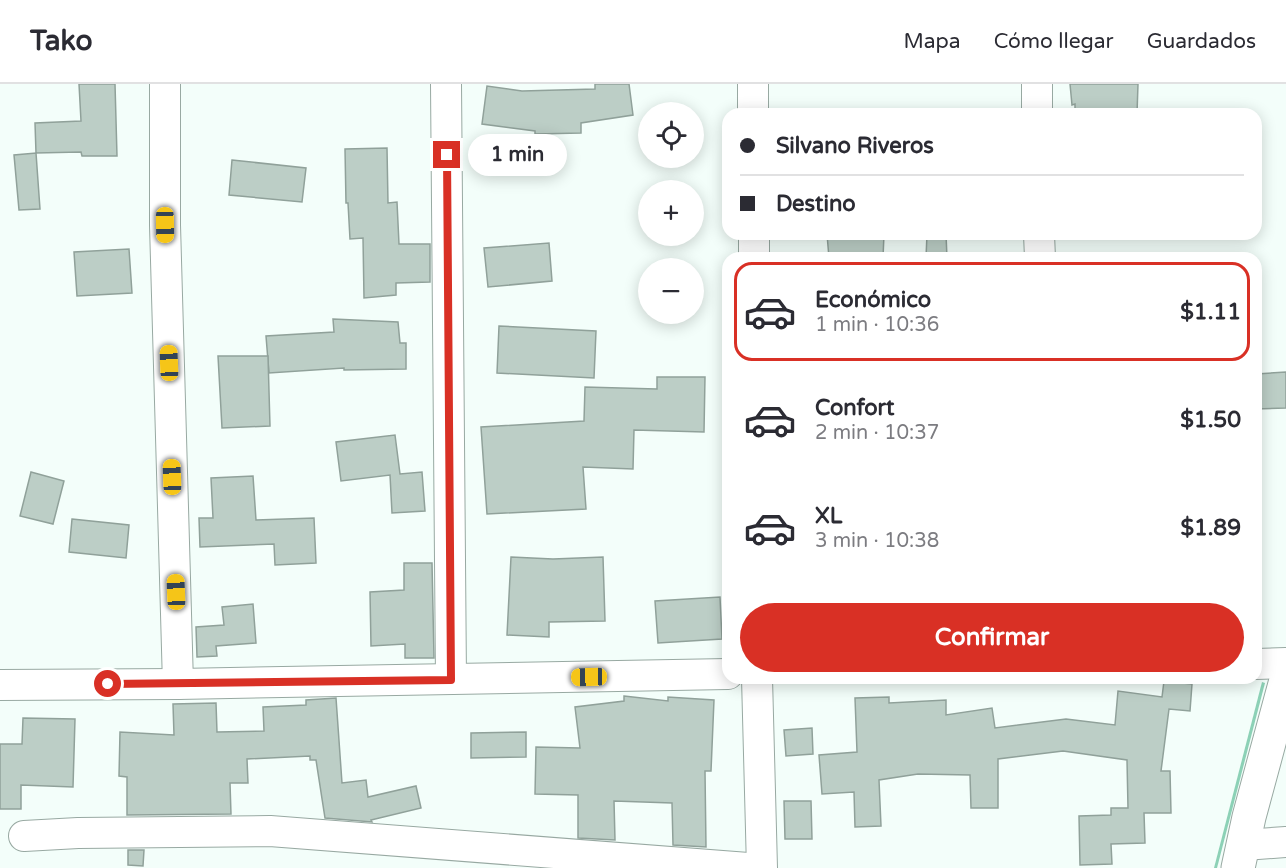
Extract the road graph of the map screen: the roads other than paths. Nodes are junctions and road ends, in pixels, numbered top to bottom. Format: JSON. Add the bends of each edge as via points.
{"nodes":[{"id":1,"x":165,"y":84,"type":"edge"},
{"id":2,"x":446,"y":84,"type":"edge"},
{"id":3,"x":753,"y":84,"type":"edge"},
{"id":4,"x":1037,"y":84,"type":"edge"},
{"id":5,"x":753,"y":108,"type":"edge"},
{"id":6,"x":1037,"y":108,"type":"edge"},
{"id":7,"x":1286,"y":663,"type":"edge"},
{"id":8,"x":1262,"y":664,"type":"edge"},
{"id":9,"x":722,"y":674,"type":"edge"},
{"id":10,"x":451,"y":680,"type":"junction"},
{"id":11,"x":1286,"y":680,"type":"edge"},
{"id":12,"x":178,"y":684,"type":"junction"},
{"id":13,"x":757,"y":684,"type":"edge"},
{"id":14,"x":0,"y":685,"type":"edge"},
{"id":15,"x":24,"y":836,"type":"dead end"},
{"id":16,"x":1286,"y":842,"type":"edge"},
{"id":17,"x":1244,"y":844,"type":"edge"},
{"id":18,"x":748,"y":868,"type":"edge"},
{"id":19,"x":762,"y":868,"type":"edge"}],
"edges":[{"from":1,"to":12,"type":"street","via":[[165,225]]},
{"from":2,"to":10,"type":"street"},
{"from":3,"to":5,"type":"street"},
{"from":4,"to":6,"type":"street"},
{"from":7,"to":8,"type":"street"},
{"from":9,"to":10,"type":"street"},
{"from":10,"to":12,"type":"street"},
{"from":11,"to":17,"type":"main road"},
{"from":12,"to":14,"type":"street"},
{"from":13,"to":19,"type":"street"},
{"from":15,"to":18,"type":"street","via":[[270,831]]},
{"from":16,"to":17,"type":"street"}]}
